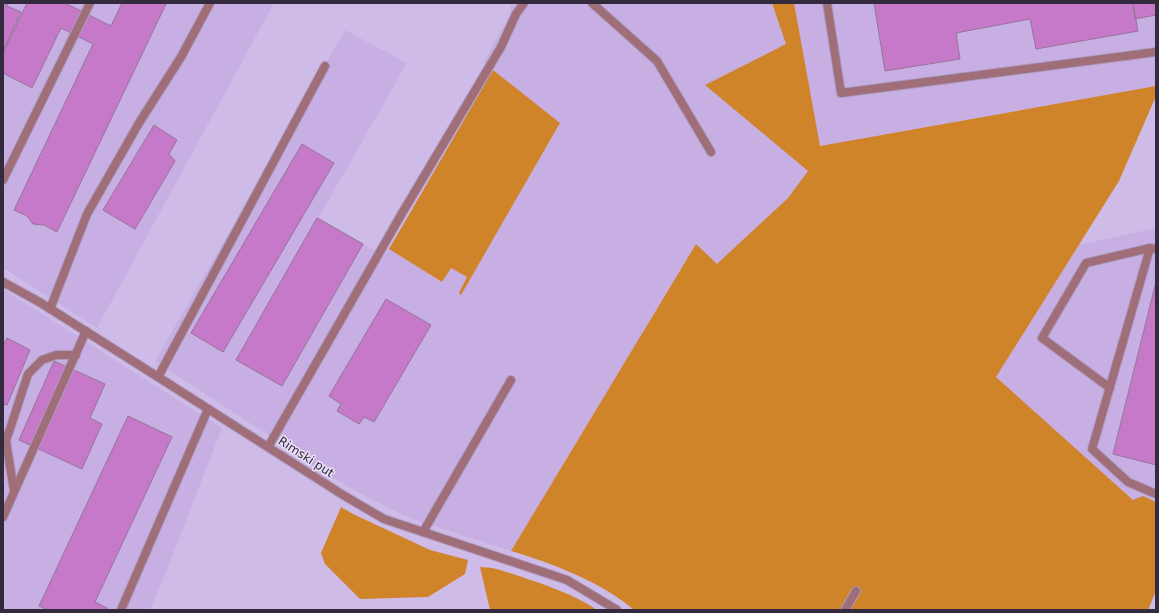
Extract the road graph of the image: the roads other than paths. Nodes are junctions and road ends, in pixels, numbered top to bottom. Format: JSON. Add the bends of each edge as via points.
{"nodes":[{"id":1,"x":90,"y":3,"type":"edge"},
{"id":2,"x":210,"y":3,"type":"edge"},
{"id":3,"x":524,"y":3,"type":"edge"},
{"id":4,"x":592,"y":3,"type":"edge"},
{"id":5,"x":826,"y":3,"type":"edge"},
{"id":6,"x":1156,"y":52,"type":"edge"},
{"id":7,"x":325,"y":66,"type":"dead end"},
{"id":8,"x":711,"y":152,"type":"dead end"},
{"id":9,"x":3,"y":180,"type":"edge"},
{"id":10,"x":1153,"y":248,"type":"edge"},
{"id":11,"x":3,"y":282,"type":"edge"},
{"id":12,"x":50,"y":309,"type":"junction"},
{"id":13,"x":86,"y":331,"type":"junction"},
{"id":14,"x":76,"y":355,"type":"junction"},
{"id":15,"x":158,"y":376,"type":"junction"},
{"id":16,"x":511,"y":380,"type":"dead end"},
{"id":17,"x":1110,"y":388,"type":"junction"},
{"id":18,"x":208,"y":409,"type":"junction"},
{"id":19,"x":268,"y":447,"type":"junction"},
{"id":20,"x":14,"y":492,"type":"junction"},
{"id":21,"x":1156,"y":494,"type":"edge"},
{"id":22,"x":3,"y":517,"type":"edge"},
{"id":23,"x":423,"y":532,"type":"junction"},
{"id":24,"x":856,"y":591,"type":"dead end"},
{"id":25,"x":121,"y":610,"type":"edge"},
{"id":26,"x":617,"y":610,"type":"edge"},
{"id":27,"x":845,"y":610,"type":"edge"}],
"edges":[{"from":1,"to":9,"type":"street"},
{"from":2,"to":12,"type":"street","via":[[181,57],[139,123],[87,214]]},
{"from":3,"to":19,"type":"street","via":[[501,47]]},
{"from":4,"to":8,"type":"street","via":[[657,61]]},
{"from":5,"to":6,"type":"street","via":[[841,93]]},
{"from":7,"to":15,"type":"street"},
{"from":10,"to":17,"type":"street"},
{"from":10,"to":17,"type":"street","via":[[1086,263],[1042,338]]},
{"from":11,"to":12,"type":"street","name":"Rimski put"},
{"from":12,"to":13,"type":"street","name":"Rimski put"},
{"from":13,"to":14,"type":"street"},
{"from":13,"to":15,"type":"street","name":"Rimski put"},
{"from":14,"to":20,"type":"street"},
{"from":14,"to":20,"type":"street","via":[[56,355],[42,360],[28,374],[6,442]]},
{"from":15,"to":18,"type":"street","name":"Rimski put"},
{"from":16,"to":23,"type":"street"},
{"from":17,"to":21,"type":"street","via":[[1092,449],[1128,482]]},
{"from":18,"to":19,"type":"street","name":"Rimski put"},
{"from":18,"to":25,"type":"street"},
{"from":19,"to":23,"type":"street","name":"Rimski put","via":[[384,519]]},
{"from":20,"to":22,"type":"street"},
{"from":23,"to":26,"type":"street","name":"Rimski put","via":[[567,580]]},
{"from":24,"to":27,"type":"street"}]}
